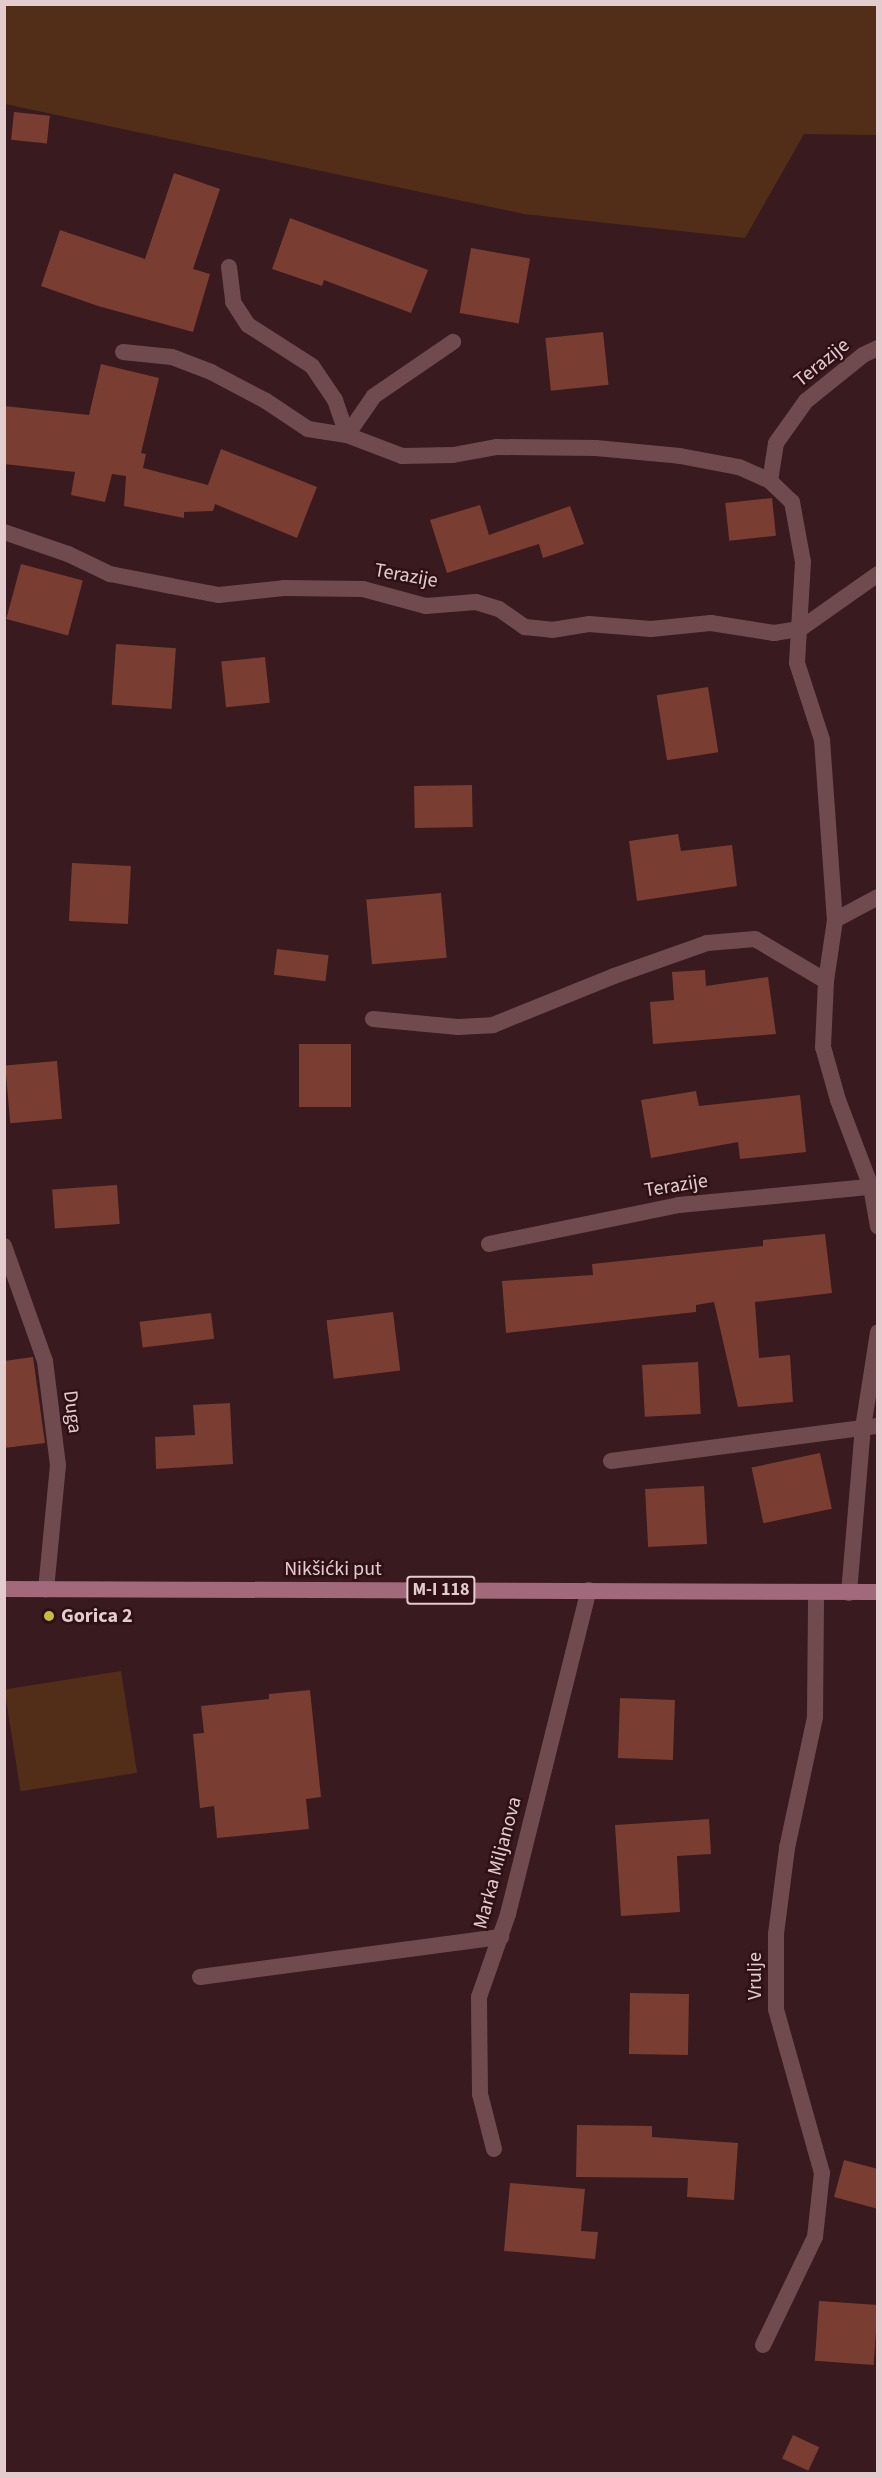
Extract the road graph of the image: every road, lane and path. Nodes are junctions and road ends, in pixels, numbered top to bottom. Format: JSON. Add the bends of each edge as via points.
{"nodes":[{"id":1,"x":229,"y":267,"type":"dead end"},
{"id":2,"x":453,"y":342,"type":"dead end"},
{"id":3,"x":878,"y":348,"type":"edge"},
{"id":4,"x":123,"y":352,"type":"dead end"},
{"id":5,"x":347,"y":435,"type":"junction"},
{"id":6,"x":770,"y":481,"type":"junction"},
{"id":7,"x":4,"y":532,"type":"edge"},
{"id":8,"x":878,"y":574,"type":"edge"},
{"id":9,"x":800,"y":629,"type":"junction"},
{"id":10,"x":878,"y":897,"type":"edge"},
{"id":11,"x":835,"y":920,"type":"junction"},
{"id":12,"x":826,"y":981,"type":"junction"},
{"id":13,"x":373,"y":1019,"type":"dead end"},
{"id":14,"x":871,"y":1187,"type":"junction"},
{"id":15,"x":878,"y":1226,"type":"edge"},
{"id":16,"x":489,"y":1244,"type":"dead end"},
{"id":17,"x":4,"y":1246,"type":"edge"},
{"id":18,"x":878,"y":1332,"type":"edge"},
{"id":19,"x":870,"y":1427,"type":"edge"},
{"id":20,"x":611,"y":1461,"type":"dead end"},
{"id":21,"x":4,"y":1589,"type":"edge"},
{"id":22,"x":46,"y":1589,"type":"junction"},
{"id":23,"x":590,"y":1590,"type":"junction"},
{"id":24,"x":816,"y":1592,"type":"junction"},
{"id":25,"x":878,"y":1592,"type":"edge"},
{"id":26,"x":849,"y":1593,"type":"junction"},
{"id":27,"x":501,"y":1937,"type":"junction"},
{"id":28,"x":200,"y":1977,"type":"dead end"},
{"id":29,"x":494,"y":2149,"type":"dead end"},
{"id":30,"x":763,"y":2345,"type":"dead end"}],
"edges":[{"from":1,"to":5,"type":"street","via":[[233,302],[248,325],[312,366],[335,400]]},
{"from":2,"to":5,"type":"street","via":[[374,396]]},
{"from":3,"to":6,"type":"street","name":"Terazije","via":[[806,401],[776,443]]},
{"from":4,"to":5,"type":"street","via":[[172,357],[239,387],[308,429]]},
{"from":5,"to":6,"type":"street","via":[[402,456],[453,455],[497,447],[596,448],[680,456],[739,467]]},
{"from":6,"to":9,"type":"street","via":[[792,502],[803,562]]},
{"from":7,"to":9,"type":"street","name":"Terazije","via":[[68,554],[110,574],[219,595],[284,588],[363,589],[426,606],[476,602],[499,609],[525,627],[552,630],[589,624],[651,629],[711,622],[774,633]]},
{"from":8,"to":9,"type":"street","name":"Terazije"},
{"from":9,"to":11,"type":"street","via":[[797,663],[822,740]]},
{"from":10,"to":11,"type":"street"},
{"from":11,"to":12,"type":"street"},
{"from":12,"to":13,"type":"street","via":[[755,939],[731,941],[707,944],[614,976],[493,1025],[458,1027]]},
{"from":12,"to":14,"type":"street","via":[[823,1047]]},
{"from":14,"to":15,"type":"street"},
{"from":14,"to":16,"type":"street","name":"Terazije","via":[[679,1205]]},
{"from":17,"to":22,"type":"street","name":"Duga","via":[[45,1361],[58,1465]]},
{"from":18,"to":19,"type":"street"},
{"from":19,"to":20,"type":"street"},
{"from":19,"to":26,"type":"street"},
{"from":21,"to":22,"type":"main road","name":"Nikšićki put","number":"M-I 118"},
{"from":22,"to":23,"type":"main road","name":"Nikšićki put","number":"M-I 118"},
{"from":23,"to":24,"type":"main road","name":"Nikšićki put","number":"M-I 118"},
{"from":23,"to":27,"type":"street","name":"Marka Miljanova"},
{"from":24,"to":26,"type":"main road","name":"Nikšićki put","number":"M-I 118"},
{"from":24,"to":30,"type":"street","name":"Vrulje","via":[[815,1717],[786,1859],[776,1934],[776,2009],[822,2173],[815,2237]]},
{"from":25,"to":26,"type":"main road","name":"Nikšićki put","number":"M-I 118"},
{"from":27,"to":28,"type":"street"},
{"from":27,"to":29,"type":"street","name":"Marka Miljanova","via":[[479,1997],[480,2094]]}]}
